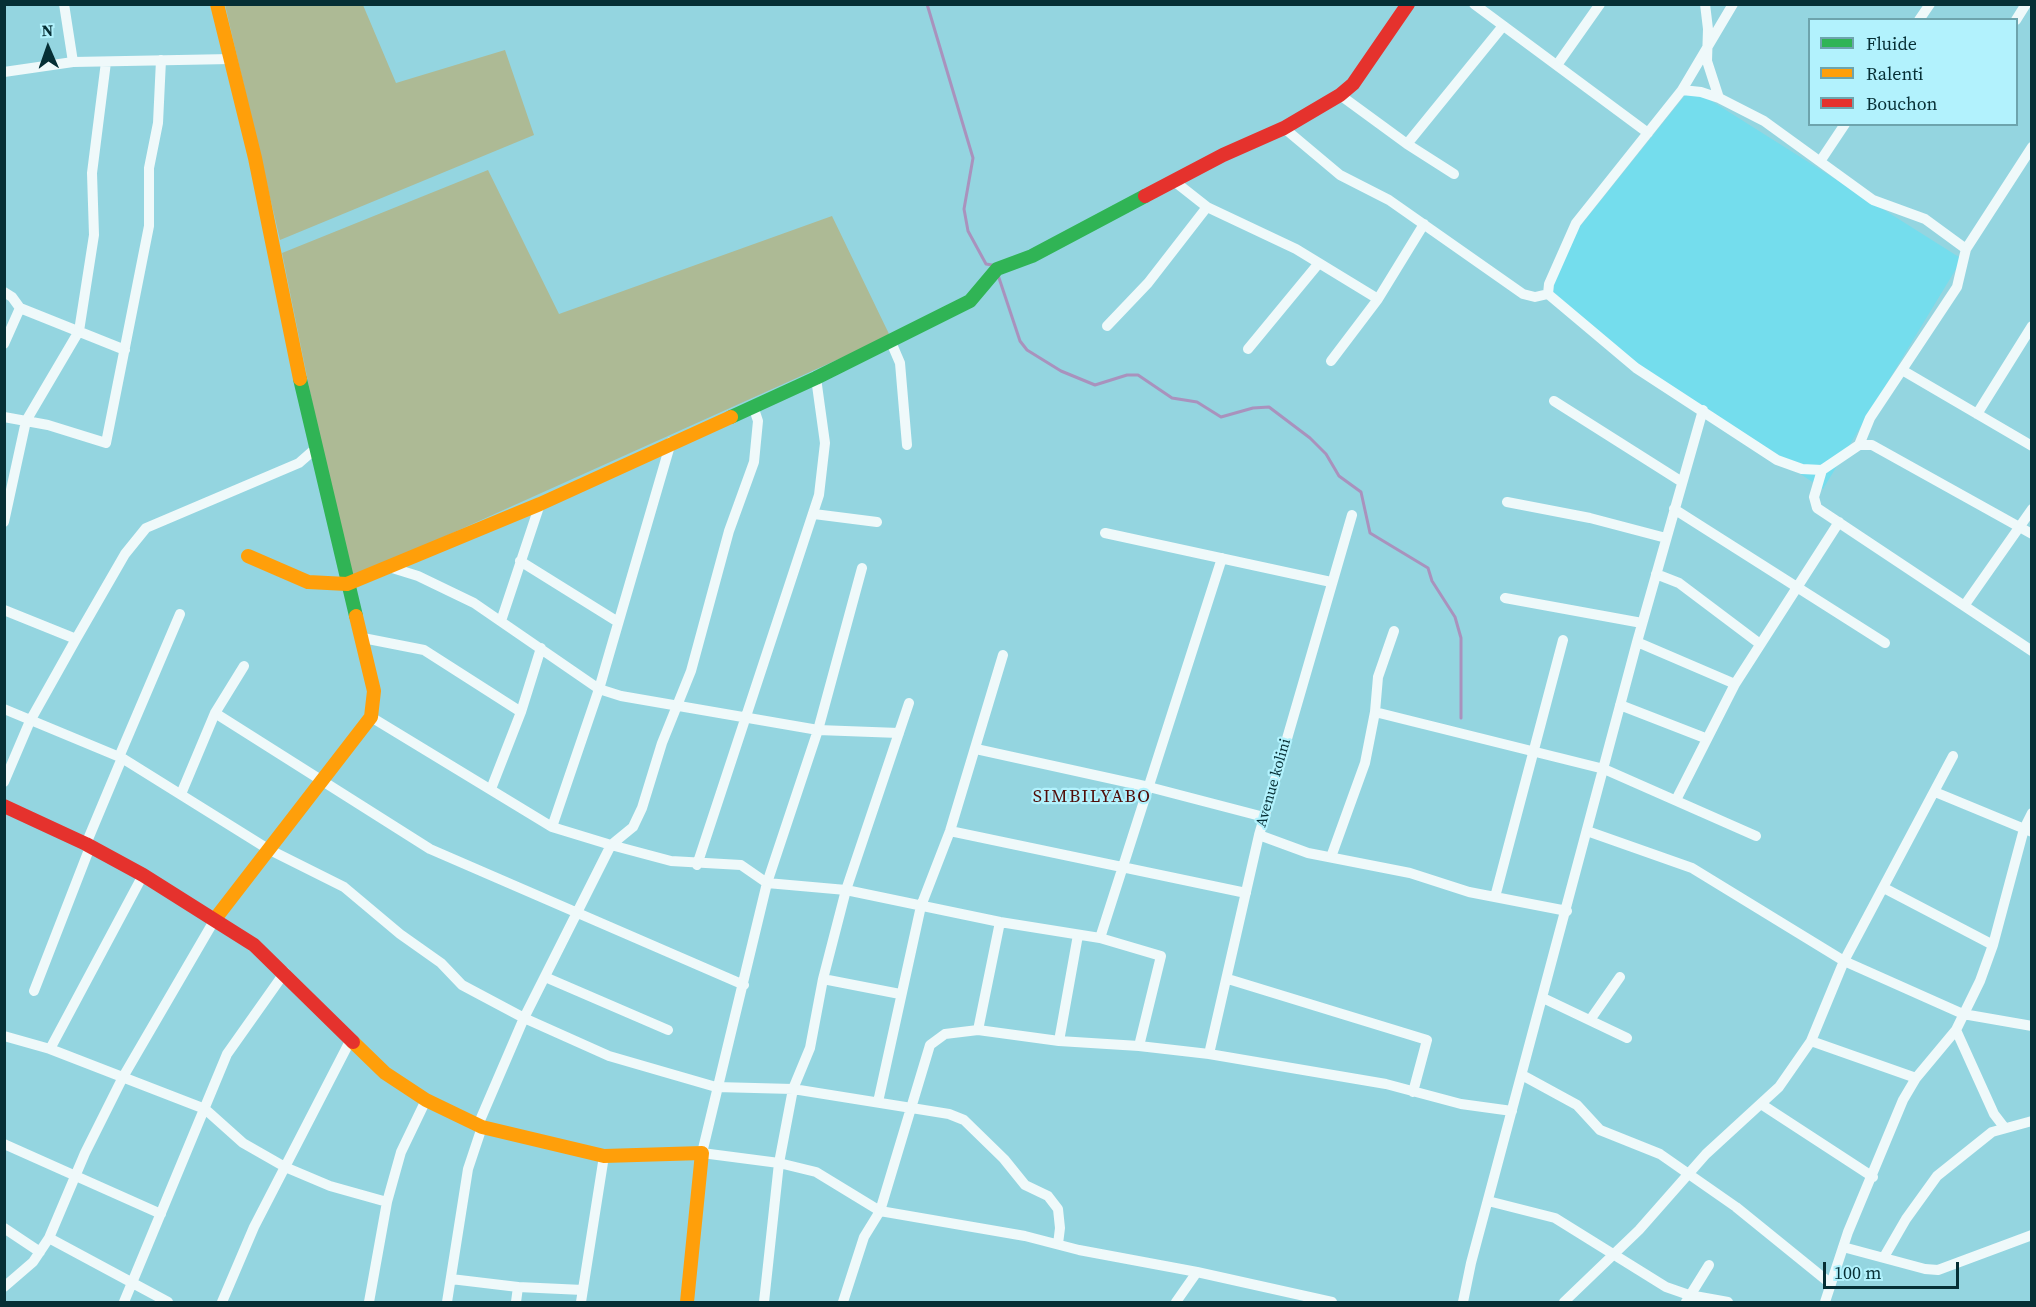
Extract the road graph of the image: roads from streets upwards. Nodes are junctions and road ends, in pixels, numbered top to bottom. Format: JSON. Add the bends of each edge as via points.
{"nodes":[{"id":1,"x":64,"y":4,"type":"edge"},
{"id":2,"x":217,"y":4,"type":"edge"},
{"id":3,"x":1408,"y":4,"type":"edge"},
{"id":4,"x":1474,"y":4,"type":"edge"},
{"id":5,"x":1600,"y":4,"type":"edge"},
{"id":6,"x":1704,"y":4,"type":"edge"},
{"id":7,"x":1733,"y":4,"type":"edge"},
{"id":8,"x":1930,"y":4,"type":"edge"},
{"id":9,"x":2026,"y":4,"type":"edge"},
{"id":10,"x":1920,"y":18,"type":"edge"},
{"id":11,"x":2017,"y":18,"type":"edge"},
{"id":12,"x":1503,"y":26,"type":"junction"},
{"id":13,"x":1706,"y":48,"type":"junction"},
{"id":14,"x":231,"y":59,"type":"junction"},
{"id":15,"x":161,"y":60,"type":"junction"},
{"id":16,"x":74,"y":62,"type":"junction"},
{"id":17,"x":106,"y":62,"type":"junction"},
{"id":18,"x":1557,"y":65,"type":"junction"},
{"id":19,"x":4,"y":72,"type":"edge"},
{"id":20,"x":1682,"y":90,"type":"junction"},
{"id":21,"x":1340,"y":95,"type":"junction"},
{"id":22,"x":1719,"y":98,"type":"junction"},
{"id":23,"x":1844,"y":126,"type":"edge"},
{"id":24,"x":1284,"y":128,"type":"junction"},
{"id":25,"x":1648,"y":133,"type":"junction"},
{"id":26,"x":1407,"y":144,"type":"junction"},
{"id":27,"x":2031,"y":147,"type":"edge"},
{"id":28,"x":1821,"y":160,"type":"junction"},
{"id":29,"x":1454,"y":174,"type":"dead end"},
{"id":30,"x":1174,"y":182,"type":"junction"},
{"id":31,"x":1207,"y":207,"type":"junction"},
{"id":32,"x":1424,"y":224,"type":"junction"},
{"id":33,"x":1966,"y":249,"type":"junction"},
{"id":34,"x":1319,"y":263,"type":"junction"},
{"id":35,"x":4,"y":292,"type":"edge"},
{"id":36,"x":1548,"y":294,"type":"junction"},
{"id":37,"x":1378,"y":299,"type":"junction"},
{"id":38,"x":20,"y":308,"type":"junction"},
{"id":39,"x":1107,"y":326,"type":"dead end"},
{"id":40,"x":2031,"y":326,"type":"edge"},
{"id":41,"x":79,"y":331,"type":"junction"},
{"id":42,"x":891,"y":342,"type":"junction"},
{"id":43,"x":4,"y":344,"type":"edge"},
{"id":44,"x":1248,"y":349,"type":"dead end"},
{"id":45,"x":125,"y":350,"type":"junction"},
{"id":46,"x":1331,"y":361,"type":"dead end"},
{"id":47,"x":1902,"y":370,"type":"junction"},
{"id":48,"x":816,"y":378,"type":"junction"},
{"id":49,"x":1554,"y":401,"type":"dead end"},
{"id":50,"x":753,"y":406,"type":"junction"},
{"id":51,"x":1702,"y":410,"type":"junction"},
{"id":52,"x":1977,"y":414,"type":"junction"},
{"id":53,"x":4,"y":417,"type":"edge"},
{"id":54,"x":26,"y":421,"type":"junction"},
{"id":55,"x":671,"y":442,"type":"junction"},
{"id":56,"x":907,"y":445,"type":"dead end"},
{"id":57,"x":1859,"y":445,"type":"junction"},
{"id":58,"x":2031,"y":446,"type":"edge"},
{"id":59,"x":315,"y":449,"type":"junction"},
{"id":60,"x":1821,"y":470,"type":"junction"},
{"id":61,"x":1682,"y":482,"type":"junction"},
{"id":62,"x":1507,"y":502,"type":"dead end"},
{"id":63,"x":540,"y":504,"type":"junction"},
{"id":64,"x":1674,"y":509,"type":"junction"},
{"id":65,"x":2031,"y":509,"type":"edge"},
{"id":66,"x":814,"y":514,"type":"junction"},
{"id":67,"x":1352,"y":515,"type":"dead end"},
{"id":68,"x":4,"y":522,"type":"edge"},
{"id":69,"x":877,"y":522,"type":"dead end"},
{"id":70,"x":1839,"y":522,"type":"junction"},
{"id":71,"x":2020,"y":528,"type":"junction"},
{"id":72,"x":1105,"y":533,"type":"dead end"},
{"id":73,"x":2031,"y":534,"type":"edge"},
{"id":74,"x":1666,"y":538,"type":"junction"},
{"id":75,"x":248,"y":556,"type":"dead end"},
{"id":76,"x":1222,"y":558,"type":"junction"},
{"id":77,"x":520,"y":561,"type":"junction"},
{"id":78,"x":388,"y":567,"type":"junction"},
{"id":79,"x":861,"y":568,"type":"dead end"},
{"id":80,"x":1656,"y":574,"type":"junction"},
{"id":81,"x":1331,"y":582,"type":"junction"},
{"id":82,"x":347,"y":584,"type":"junction"},
{"id":83,"x":1798,"y":586,"type":"junction"},
{"id":84,"x":1505,"y":598,"type":"dead end"},
{"id":85,"x":1964,"y":606,"type":"junction"},
{"id":86,"x":4,"y":610,"type":"edge"},
{"id":87,"x":180,"y":614,"type":"dead end"},
{"id":88,"x":501,"y":621,"type":"junction"},
{"id":89,"x":618,"y":622,"type":"junction"},
{"id":90,"x":1642,"y":623,"type":"junction"},
{"id":91,"x":1394,"y":631,"type":"dead end"},
{"id":92,"x":363,"y":638,"type":"junction"},
{"id":93,"x":76,"y":639,"type":"junction"},
{"id":94,"x":1563,"y":640,"type":"dead end"},
{"id":95,"x":1636,"y":642,"type":"junction"},
{"id":96,"x":1885,"y":643,"type":"dead end"},
{"id":97,"x":1760,"y":644,"type":"junction"},
{"id":98,"x":541,"y":648,"type":"junction"},
{"id":99,"x":2031,"y":649,"type":"edge"},
{"id":100,"x":1004,"y":655,"type":"dead end"},
{"id":101,"x":244,"y":666,"type":"dead end"},
{"id":102,"x":1735,"y":684,"type":"junction"},
{"id":103,"x":599,"y":689,"type":"junction"},
{"id":104,"x":909,"y":703,"type":"dead end"},
{"id":105,"x":1620,"y":705,"type":"junction"},
{"id":106,"x":678,"y":706,"type":"junction"},
{"id":107,"x":4,"y":709,"type":"edge"},
{"id":108,"x":521,"y":712,"type":"junction"},
{"id":109,"x":1375,"y":712,"type":"junction"},
{"id":110,"x":215,"y":713,"type":"junction"},
{"id":111,"x":747,"y":716,"type":"junction"},
{"id":112,"x":371,"y":717,"type":"junction"},
{"id":113,"x":30,"y":721,"type":"junction"},
{"id":114,"x":818,"y":730,"type":"junction"},
{"id":115,"x":899,"y":733,"type":"junction"},
{"id":116,"x":1705,"y":738,"type":"junction"},
{"id":117,"x":976,"y":749,"type":"junction"},
{"id":118,"x":1533,"y":751,"type":"junction"},
{"id":119,"x":1953,"y":756,"type":"dead end"},
{"id":120,"x":120,"y":758,"type":"junction"},
{"id":121,"x":1604,"y":769,"type":"junction"},
{"id":122,"x":321,"y":781,"type":"junction"},
{"id":123,"x":4,"y":782,"type":"edge"},
{"id":124,"x":1149,"y":787,"type":"junction"},
{"id":125,"x":491,"y":789,"type":"junction"},
{"id":126,"x":1935,"y":792,"type":"junction"},
{"id":127,"x":181,"y":794,"type":"junction"},
{"id":128,"x":1676,"y":800,"type":"junction"},
{"id":129,"x":4,"y":806,"type":"edge"},
{"id":130,"x":2031,"y":813,"type":"edge"},
{"id":131,"x":1264,"y":817,"type":"junction"},
{"id":132,"x":552,"y":827,"type":"junction"},
{"id":133,"x":950,"y":831,"type":"junction"},
{"id":134,"x":1587,"y":831,"type":"junction"},
{"id":135,"x":2028,"y":831,"type":"edge"},
{"id":136,"x":1258,"y":835,"type":"junction"},
{"id":137,"x":1756,"y":836,"type":"dead end"},
{"id":138,"x":88,"y":845,"type":"junction"},
{"id":139,"x":611,"y":845,"type":"junction"},
{"id":140,"x":268,"y":849,"type":"junction"},
{"id":141,"x":1331,"y":857,"type":"junction"},
{"id":142,"x":697,"y":865,"type":"junction"},
{"id":143,"x":1121,"y":866,"type":"junction"},
{"id":144,"x":143,"y":875,"type":"junction"},
{"id":145,"x":767,"y":883,"type":"junction"},
{"id":146,"x":1884,"y":888,"type":"junction"},
{"id":147,"x":846,"y":890,"type":"junction"},
{"id":148,"x":1246,"y":893,"type":"junction"},
{"id":149,"x":1495,"y":897,"type":"junction"},
{"id":150,"x":921,"y":906,"type":"junction"},
{"id":151,"x":1567,"y":910,"type":"junction"},
{"id":152,"x":578,"y":914,"type":"junction"},
{"id":153,"x":215,"y":919,"type":"junction"},
{"id":154,"x":1000,"y":922,"type":"junction"},
{"id":155,"x":1078,"y":935,"type":"junction"},
{"id":156,"x":1100,"y":938,"type":"junction"},
{"id":157,"x":1993,"y":945,"type":"junction"},
{"id":158,"x":1844,"y":961,"type":"junction"},
{"id":159,"x":285,"y":972,"type":"junction"},
{"id":160,"x":1620,"y":976,"type":"dead end"},
{"id":161,"x":545,"y":977,"type":"junction"},
{"id":162,"x":823,"y":979,"type":"junction"},
{"id":163,"x":1228,"y":979,"type":"junction"},
{"id":164,"x":744,"y":984,"type":"junction"},
{"id":165,"x":34,"y":991,"type":"dead end"},
{"id":166,"x":900,"y":994,"type":"junction"},
{"id":167,"x":1543,"y":998,"type":"junction"},
{"id":168,"x":1963,"y":1014,"type":"junction"},
{"id":169,"x":524,"y":1018,"type":"junction"},
{"id":170,"x":1590,"y":1020,"type":"junction"},
{"id":171,"x":2031,"y":1026,"type":"edge"},
{"id":172,"x":668,"y":1030,"type":"dead end"},
{"id":173,"x":978,"y":1030,"type":"junction"},
{"id":174,"x":1956,"y":1030,"type":"junction"},
{"id":175,"x":4,"y":1036,"type":"edge"},
{"id":176,"x":1627,"y":1038,"type":"dead end"},
{"id":177,"x":350,"y":1041,"type":"junction"},
{"id":178,"x":1059,"y":1041,"type":"junction"},
{"id":179,"x":1811,"y":1041,"type":"junction"},
{"id":180,"x":1139,"y":1046,"type":"junction"},
{"id":181,"x":50,"y":1048,"type":"junction"},
{"id":182,"x":1209,"y":1054,"type":"junction"},
{"id":183,"x":1522,"y":1076,"type":"junction"},
{"id":184,"x":123,"y":1077,"type":"junction"},
{"id":185,"x":1916,"y":1078,"type":"junction"},
{"id":186,"x":716,"y":1087,"type":"junction"},
{"id":187,"x":793,"y":1089,"type":"junction"},
{"id":188,"x":1413,"y":1092,"type":"junction"},
{"id":189,"x":426,"y":1100,"type":"junction"},
{"id":190,"x":878,"y":1102,"type":"junction"},
{"id":191,"x":1761,"y":1104,"type":"junction"},
{"id":192,"x":909,"y":1107,"type":"junction"},
{"id":193,"x":205,"y":1109,"type":"junction"},
{"id":194,"x":1512,"y":1111,"type":"junction"},
{"id":195,"x":2031,"y":1121,"type":"edge"},
{"id":196,"x":480,"y":1126,"type":"junction"},
{"id":197,"x":2004,"y":1126,"type":"junction"},
{"id":198,"x":4,"y":1144,"type":"edge"},
{"id":199,"x":702,"y":1153,"type":"junction"},
{"id":200,"x":604,"y":1156,"type":"junction"},
{"id":201,"x":779,"y":1163,"type":"junction"},
{"id":202,"x":285,"y":1167,"type":"junction"},
{"id":203,"x":1687,"y":1174,"type":"junction"},
{"id":204,"x":76,"y":1176,"type":"junction"},
{"id":205,"x":1873,"y":1176,"type":"junction"},
{"id":206,"x":1488,"y":1201,"type":"junction"},
{"id":207,"x":387,"y":1202,"type":"junction"},
{"id":208,"x":880,"y":1210,"type":"junction"},
{"id":209,"x":161,"y":1214,"type":"junction"},
{"id":210,"x":4,"y":1228,"type":"edge"},
{"id":211,"x":2031,"y":1235,"type":"edge"},
{"id":212,"x":49,"y":1238,"type":"junction"},
{"id":213,"x":1058,"y":1244,"type":"junction"},
{"id":214,"x":1843,"y":1247,"type":"junction"},
{"id":215,"x":39,"y":1252,"type":"junction"},
{"id":216,"x":1613,"y":1254,"type":"junction"},
{"id":217,"x":1884,"y":1257,"type":"junction"},
{"id":218,"x":1709,"y":1265,"type":"dead end"},
{"id":219,"x":1197,"y":1272,"type":"junction"},
{"id":220,"x":451,"y":1279,"type":"junction"},
{"id":221,"x":132,"y":1283,"type":"junction"},
{"id":222,"x":1831,"y":1284,"type":"junction"},
{"id":223,"x":4,"y":1287,"type":"edge"},
{"id":224,"x":518,"y":1287,"type":"junction"},
{"id":225,"x":582,"y":1290,"type":"junction"},
{"id":226,"x":1687,"y":1299,"type":"edge"},
{"id":227,"x":124,"y":1302,"type":"edge"},
{"id":228,"x":168,"y":1302,"type":"edge"},
{"id":229,"x":222,"y":1302,"type":"edge"},
{"id":230,"x":369,"y":1302,"type":"edge"},
{"id":231,"x":447,"y":1302,"type":"edge"},
{"id":232,"x":516,"y":1302,"type":"edge"},
{"id":233,"x":581,"y":1302,"type":"edge"},
{"id":234,"x":687,"y":1302,"type":"edge"},
{"id":235,"x":764,"y":1302,"type":"edge"},
{"id":236,"x":843,"y":1302,"type":"edge"},
{"id":237,"x":1176,"y":1302,"type":"edge"},
{"id":238,"x":1332,"y":1302,"type":"edge"},
{"id":239,"x":1463,"y":1302,"type":"edge"},
{"id":240,"x":1564,"y":1302,"type":"edge"},
{"id":241,"x":1728,"y":1302,"type":"edge"},
{"id":242,"x":1825,"y":1302,"type":"edge"}],
"edges":[{"from":1,"to":16,"type":"street"},
{"from":2,"to":14,"type":"street"},
{"from":3,"to":21,"type":"street","via":[[1353,84]]},
{"from":4,"to":12,"type":"street"},
{"from":5,"to":18,"type":"street"},
{"from":6,"to":13,"type":"street"},
{"from":7,"to":13,"type":"street"},
{"from":8,"to":10,"type":"street"},
{"from":9,"to":11,"type":"street"},
{"from":12,"to":18,"type":"street"},
{"from":12,"to":26,"type":"street"},
{"from":13,"to":20,"type":"street"},
{"from":13,"to":22,"type":"street"},
{"from":14,"to":15,"type":"street"},
{"from":14,"to":59,"type":"street"},
{"from":15,"to":17,"type":"street"},
{"from":15,"to":45,"type":"street","via":[[158,123],[149,168],[149,226]]},
{"from":16,"to":17,"type":"street"},
{"from":16,"to":19,"type":"street"},
{"from":17,"to":41,"type":"street","via":[[92,173],[94,235]]},
{"from":18,"to":25,"type":"street"},
{"from":20,"to":22,"type":"street"},
{"from":20,"to":25,"type":"street"},
{"from":21,"to":24,"type":"street"},
{"from":21,"to":26,"type":"street"},
{"from":22,"to":28,"type":"street","via":[[1764,121]]},
{"from":23,"to":28,"type":"street"},
{"from":24,"to":30,"type":"street"},
{"from":24,"to":32,"type":"street","via":[[1340,175],[1389,200]]},
{"from":25,"to":36,"type":"street","via":[[1576,223]]},
{"from":26,"to":29,"type":"street"},
{"from":27,"to":33,"type":"street"},
{"from":28,"to":33,"type":"street","via":[[1873,200],[1925,219]]},
{"from":30,"to":31,"type":"street"},
{"from":30,"to":42,"type":"street","via":[[1032,256],[997,270],[970,301]]},
{"from":31,"to":34,"type":"street"},
{"from":31,"to":39,"type":"street","via":[[1148,283]]},
{"from":32,"to":36,"type":"street","via":[[1523,294]]},
{"from":32,"to":37,"type":"street"},
{"from":33,"to":47,"type":"street","via":[[1957,287]]},
{"from":34,"to":37,"type":"street"},
{"from":34,"to":44,"type":"street"},
{"from":35,"to":38,"type":"street"},
{"from":36,"to":51,"type":"street","via":[[1636,368]]},
{"from":37,"to":46,"type":"street"},
{"from":38,"to":41,"type":"street"},
{"from":38,"to":43,"type":"street"},
{"from":40,"to":52,"type":"street"},
{"from":41,"to":45,"type":"street"},
{"from":41,"to":54,"type":"street"},
{"from":42,"to":48,"type":"street"},
{"from":42,"to":56,"type":"street","via":[[900,363]]},
{"from":45,"to":54,"type":"street","via":[[106,442]]},
{"from":47,"to":52,"type":"street"},
{"from":47,"to":57,"type":"street","via":[[1870,418]]},
{"from":48,"to":50,"type":"street"},
{"from":48,"to":66,"type":"street","via":[[825,443]]},
{"from":49,"to":61,"type":"street"},
{"from":50,"to":55,"type":"street"},
{"from":50,"to":106,"type":"street","via":[[758,422],[754,462],[729,531]]},
{"from":51,"to":60,"type":"street","via":[[1777,460],[1802,469]]},
{"from":51,"to":61,"type":"street"},
{"from":52,"to":58,"type":"street"},
{"from":53,"to":54,"type":"street"},
{"from":54,"to":68,"type":"street"},
{"from":55,"to":63,"type":"street"},
{"from":55,"to":89,"type":"street"},
{"from":57,"to":60,"type":"street"},
{"from":57,"to":71,"type":"street","via":[[1872,445]]},
{"from":59,"to":82,"type":"street"},
{"from":59,"to":93,"type":"street","via":[[299,463],[146,528],[125,554]]},
{"from":60,"to":70,"type":"street","via":[[1814,497],[1817,508]]},
{"from":61,"to":64,"type":"street"},
{"from":62,"to":74,"type":"street"},
{"from":63,"to":77,"type":"street"},
{"from":63,"to":78,"type":"street"},
{"from":64,"to":74,"type":"street"},
{"from":64,"to":83,"type":"street"},
{"from":65,"to":71,"type":"street"},
{"from":66,"to":69,"type":"street"},
{"from":66,"to":111,"type":"street"},
{"from":67,"to":81,"type":"street","name":"Avenue kolini"},
{"from":70,"to":83,"type":"street"},
{"from":70,"to":85,"type":"street"},
{"from":71,"to":73,"type":"street"},
{"from":71,"to":85,"type":"street"},
{"from":72,"to":76,"type":"street"},
{"from":74,"to":80,"type":"street"},
{"from":75,"to":82,"type":"street","via":[[308,582]]},
{"from":76,"to":81,"type":"street"},
{"from":76,"to":124,"type":"street"},
{"from":77,"to":88,"type":"street"},
{"from":77,"to":89,"type":"street"},
{"from":78,"to":82,"type":"street"},
{"from":78,"to":88,"type":"street","via":[[418,576]]},
{"from":79,"to":114,"type":"street"},
{"from":80,"to":90,"type":"street"},
{"from":80,"to":97,"type":"street","via":[[1679,583]]},
{"from":81,"to":131,"type":"street","name":"Avenue kolini"},
{"from":82,"to":92,"type":"street"},
{"from":83,"to":96,"type":"street"},
{"from":83,"to":97,"type":"street"},
{"from":84,"to":90,"type":"street"},
{"from":85,"to":99,"type":"street"},
{"from":86,"to":93,"type":"street"},
{"from":87,"to":120,"type":"street"},
{"from":88,"to":98,"type":"street"},
{"from":89,"to":103,"type":"street"},
{"from":90,"to":95,"type":"street"},
{"from":91,"to":109,"type":"street","via":[[1378,677]]},
{"from":92,"to":108,"type":"street","via":[[424,650]]},
{"from":92,"to":112,"type":"street","via":[[374,691]]},
{"from":93,"to":113,"type":"street"},
{"from":94,"to":118,"type":"street"},
{"from":95,"to":102,"type":"street"},
{"from":95,"to":105,"type":"street"},
{"from":97,"to":102,"type":"street"},
{"from":98,"to":103,"type":"street"},
{"from":98,"to":108,"type":"street"},
{"from":100,"to":117,"type":"street"},
{"from":101,"to":110,"type":"street"},
{"from":102,"to":116,"type":"street"},
{"from":103,"to":106,"type":"street"},
{"from":103,"to":132,"type":"street"},
{"from":104,"to":115,"type":"street"},
{"from":105,"to":116,"type":"street"},
{"from":105,"to":121,"type":"street"},
{"from":106,"to":111,"type":"street"},
{"from":106,"to":139,"type":"street","via":[[633,827]]},
{"from":107,"to":113,"type":"street"},
{"from":108,"to":125,"type":"street"},
{"from":109,"to":118,"type":"street"},
{"from":109,"to":141,"type":"street","via":[[1365,763]]},
{"from":110,"to":122,"type":"street"},
{"from":110,"to":127,"type":"street"},
{"from":111,"to":114,"type":"street"},
{"from":111,"to":142,"type":"street"},
{"from":112,"to":122,"type":"street"},
{"from":112,"to":125,"type":"street"},
{"from":113,"to":120,"type":"street"},
{"from":113,"to":123,"type":"street"},
{"from":114,"to":115,"type":"street"},
{"from":114,"to":145,"type":"street"},
{"from":115,"to":147,"type":"street"},
{"from":116,"to":128,"type":"street"},
{"from":117,"to":124,"type":"street"},
{"from":117,"to":133,"type":"street"},
{"from":118,"to":121,"type":"street"},
{"from":118,"to":149,"type":"street"},
{"from":119,"to":126,"type":"street"},
{"from":120,"to":127,"type":"street"},
{"from":120,"to":138,"type":"street"},
{"from":121,"to":128,"type":"street"},
{"from":121,"to":134,"type":"street"},
{"from":122,"to":140,"type":"street"},
{"from":122,"to":152,"type":"street","via":[[430,849]]},
{"from":124,"to":131,"type":"street"},
{"from":124,"to":143,"type":"street"},
{"from":125,"to":132,"type":"street"},
{"from":126,"to":135,"type":"street"},
{"from":126,"to":146,"type":"street"},
{"from":127,"to":140,"type":"street"},
{"from":128,"to":137,"type":"street"},
{"from":129,"to":138,"type":"street"},
{"from":130,"to":135,"type":"street"},
{"from":131,"to":136,"type":"street","name":"Avenue kolini"},
{"from":132,"to":139,"type":"street"},
{"from":133,"to":143,"type":"street"},
{"from":133,"to":150,"type":"street"},
{"from":134,"to":151,"type":"street"},
{"from":134,"to":158,"type":"street","via":[[1692,868]]},
{"from":135,"to":157,"type":"street"},
{"from":136,"to":141,"type":"street"},
{"from":136,"to":148,"type":"street","name":"Avenue kolini"},
{"from":138,"to":144,"type":"street"},
{"from":138,"to":165,"type":"street"},
{"from":139,"to":142,"type":"street"},
{"from":139,"to":152,"type":"street"},
{"from":140,"to":153,"type":"street"},
{"from":140,"to":169,"type":"street","via":[[344,888],[441,963],[462,985]]},
{"from":141,"to":149,"type":"street","via":[[1410,873]]},
{"from":142,"to":145,"type":"street","via":[[741,866]]},
{"from":143,"to":148,"type":"street"},
{"from":143,"to":156,"type":"street"},
{"from":144,"to":153,"type":"street"},
{"from":144,"to":181,"type":"street"},
{"from":145,"to":147,"type":"street"},
{"from":145,"to":164,"type":"street"},
{"from":146,"to":157,"type":"street"},
{"from":146,"to":158,"type":"street"},
{"from":147,"to":150,"type":"street"},
{"from":147,"to":162,"type":"street"},
{"from":148,"to":163,"type":"street","name":"Avenue kolini"},
{"from":149,"to":151,"type":"street"},
{"from":150,"to":154,"type":"street"},
{"from":150,"to":166,"type":"street"},
{"from":151,"to":167,"type":"street"},
{"from":152,"to":161,"type":"street"},
{"from":152,"to":164,"type":"street"},
{"from":153,"to":159,"type":"street"},
{"from":153,"to":184,"type":"street"},
{"from":154,"to":155,"type":"street"},
{"from":154,"to":173,"type":"street"},
{"from":155,"to":156,"type":"street"},
{"from":155,"to":178,"type":"street"},
{"from":156,"to":180,"type":"street","via":[[1161,956]]},
{"from":157,"to":168,"type":"street"},
{"from":158,"to":168,"type":"street"},
{"from":158,"to":179,"type":"street"},
{"from":159,"to":177,"type":"street"},
{"from":159,"to":193,"type":"street","via":[[227,1054]]},
{"from":160,"to":170,"type":"street"},
{"from":161,"to":169,"type":"street"},
{"from":161,"to":172,"type":"street"},
{"from":162,"to":166,"type":"street"},
{"from":162,"to":187,"type":"street","via":[[810,1048]]},
{"from":163,"to":182,"type":"street","name":"Avenue kolini"},
{"from":163,"to":188,"type":"street","via":[[1427,1040]]},
{"from":164,"to":186,"type":"street"},
{"from":166,"to":190,"type":"street"},
{"from":167,"to":170,"type":"street"},
{"from":167,"to":183,"type":"street"},
{"from":168,"to":171,"type":"street"},
{"from":168,"to":174,"type":"street"},
{"from":169,"to":186,"type":"street","via":[[609,1056]]},
{"from":169,"to":196,"type":"street"},
{"from":170,"to":176,"type":"street"},
{"from":173,"to":178,"type":"street"},
{"from":173,"to":192,"type":"street","via":[[945,1034],[930,1045]]},
{"from":174,"to":185,"type":"street"},
{"from":174,"to":197,"type":"street","via":[[1994,1114]]},
{"from":175,"to":181,"type":"street"},
{"from":177,"to":189,"type":"street","via":[[385,1073]]},
{"from":177,"to":202,"type":"street"},
{"from":178,"to":180,"type":"street"},
{"from":179,"to":185,"type":"street"},
{"from":179,"to":191,"type":"street","via":[[1779,1087]]},
{"from":180,"to":182,"type":"street"},
{"from":181,"to":184,"type":"street"},
{"from":182,"to":188,"type":"street"},
{"from":183,"to":194,"type":"street"},
{"from":183,"to":203,"type":"street","via":[[1577,1105],[1600,1130],[1660,1154]]},
{"from":184,"to":193,"type":"street"},
{"from":184,"to":204,"type":"street"},
{"from":185,"to":205,"type":"street","via":[[1903,1100]]},
{"from":186,"to":187,"type":"street"},
{"from":186,"to":199,"type":"street"},
{"from":187,"to":190,"type":"street"},
{"from":187,"to":201,"type":"street"},
{"from":188,"to":194,"type":"street"},
{"from":189,"to":196,"type":"street"},
{"from":189,"to":207,"type":"street","via":[[400,1152]]},
{"from":190,"to":192,"type":"street"},
{"from":191,"to":203,"type":"street"},
{"from":191,"to":205,"type":"street"},
{"from":192,"to":208,"type":"street"},
{"from":192,"to":213,"type":"street","via":[[949,1114],[971,1124],[1025,1185],[1048,1196],[1058,1209]]},
{"from":193,"to":202,"type":"street","via":[[243,1143]]},
{"from":193,"to":209,"type":"street"},
{"from":194,"to":206,"type":"street"},
{"from":195,"to":197,"type":"street"},
{"from":196,"to":200,"type":"street"},
{"from":196,"to":220,"type":"street","via":[[468,1169]]},
{"from":197,"to":217,"type":"street","via":[[1972,1146],[1937,1176]]},
{"from":198,"to":204,"type":"street"},
{"from":199,"to":200,"type":"street"},
{"from":199,"to":201,"type":"street"},
{"from":199,"to":234,"type":"street"},
{"from":200,"to":225,"type":"street"},
{"from":201,"to":208,"type":"street","via":[[816,1172]]},
{"from":201,"to":235,"type":"street"},
{"from":202,"to":207,"type":"street","via":[[330,1186]]},
{"from":202,"to":229,"type":"street"},
{"from":203,"to":216,"type":"street"},
{"from":203,"to":222,"type":"street","via":[[1736,1207]]},
{"from":204,"to":209,"type":"street"},
{"from":204,"to":212,"type":"street"},
{"from":205,"to":214,"type":"street"},
{"from":206,"to":216,"type":"street","via":[[1555,1218]]},
{"from":206,"to":239,"type":"street"},
{"from":207,"to":230,"type":"street"},
{"from":208,"to":213,"type":"street"},
{"from":208,"to":236,"type":"street","via":[[864,1237]]},
{"from":209,"to":221,"type":"street"},
{"from":210,"to":215,"type":"street"},
{"from":211,"to":217,"type":"street","via":[[1938,1270]]},
{"from":212,"to":215,"type":"street"},
{"from":212,"to":221,"type":"street"},
{"from":213,"to":219,"type":"street"},
{"from":214,"to":217,"type":"street"},
{"from":214,"to":222,"type":"street"},
{"from":215,"to":223,"type":"street","via":[[18,1278]]},
{"from":216,"to":226,"type":"street"},
{"from":216,"to":240,"type":"street"},
{"from":218,"to":226,"type":"street"},
{"from":219,"to":237,"type":"street"},
{"from":219,"to":238,"type":"street"},
{"from":220,"to":224,"type":"street"},
{"from":220,"to":231,"type":"street"},
{"from":221,"to":227,"type":"street"},
{"from":221,"to":228,"type":"street"},
{"from":222,"to":242,"type":"street"},
{"from":224,"to":225,"type":"street"},
{"from":224,"to":232,"type":"street"},
{"from":225,"to":233,"type":"street"},
{"from":226,"to":241,"type":"street"}]}
